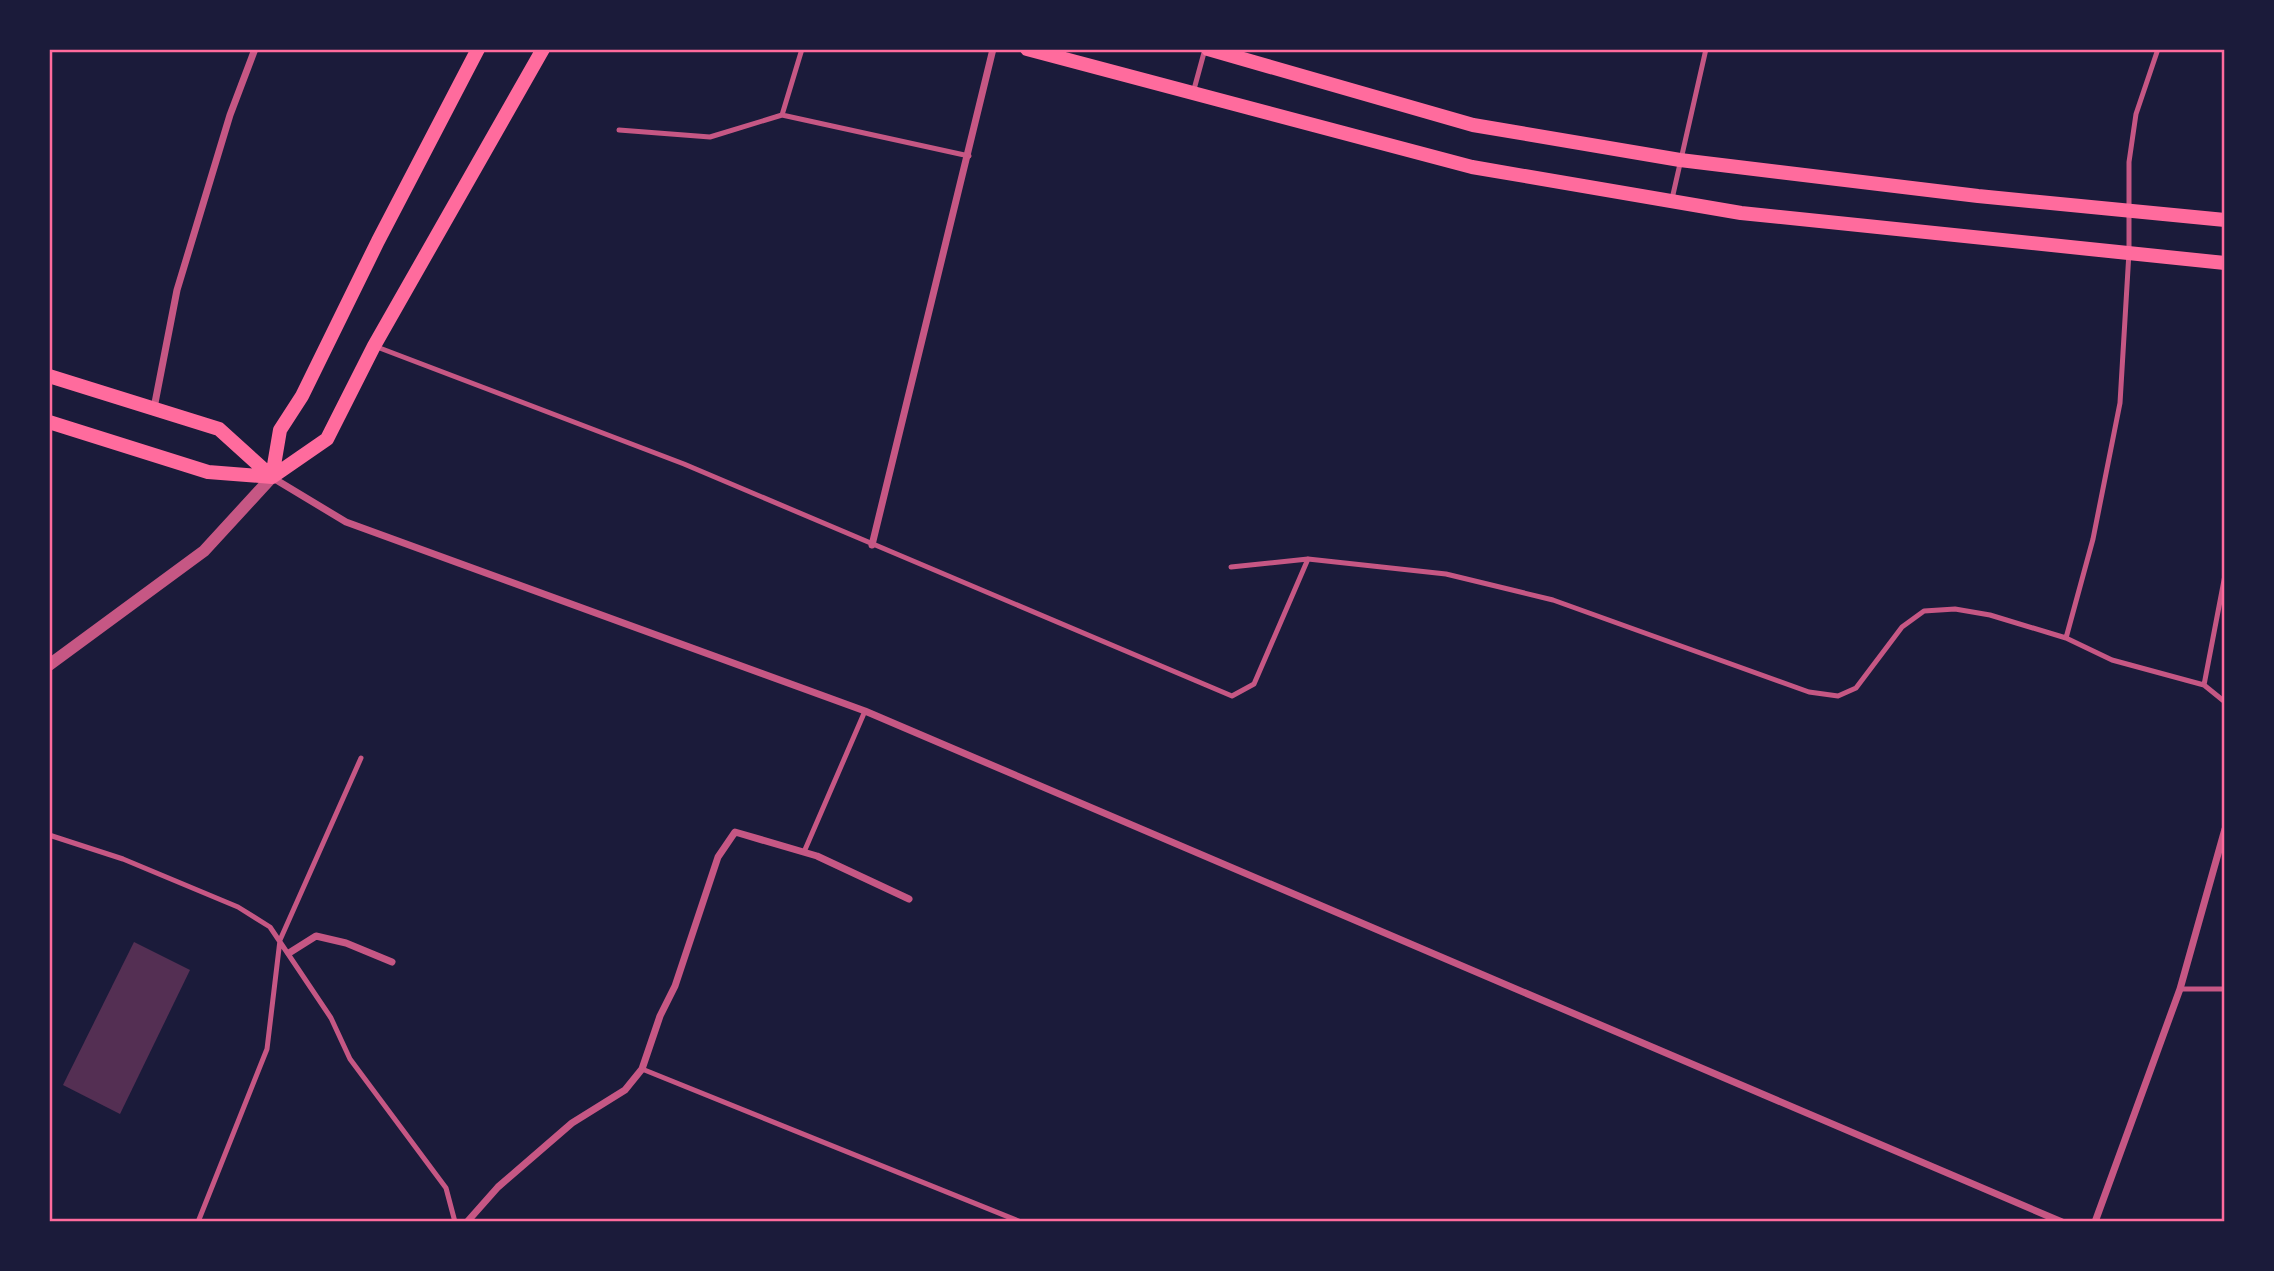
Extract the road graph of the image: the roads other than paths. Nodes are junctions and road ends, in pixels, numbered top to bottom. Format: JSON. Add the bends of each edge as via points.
{"nodes":[{"id":1,"x":255,"y":49,"type":"edge"},
{"id":2,"x":478,"y":49,"type":"edge"},
{"id":3,"x":543,"y":49,"type":"edge"},
{"id":4,"x":802,"y":49,"type":"edge"},
{"id":5,"x":993,"y":49,"type":"edge"},
{"id":6,"x":1027,"y":49,"type":"edge"},
{"id":7,"x":1206,"y":49,"type":"edge"},
{"id":8,"x":1706,"y":49,"type":"edge"},
{"id":9,"x":2158,"y":49,"type":"edge"},
{"id":10,"x":1193,"y":93,"type":"junction"},
{"id":11,"x":782,"y":116,"type":"junction"},
{"id":12,"x":619,"y":130,"type":"dead end"},
{"id":13,"x":969,"y":156,"type":"junction"},
{"id":14,"x":1680,"y":160,"type":"junction"},
{"id":15,"x":1672,"y":201,"type":"junction"},
{"id":16,"x":2128,"y":210,"type":"junction"},
{"id":17,"x":2225,"y":220,"type":"edge"},
{"id":18,"x":2129,"y":252,"type":"junction"},
{"id":19,"x":2225,"y":263,"type":"edge"},
{"id":20,"x":374,"y":346,"type":"junction"},
{"id":21,"x":49,"y":376,"type":"edge"},
{"id":22,"x":154,"y":410,"type":"junction"},
{"id":23,"x":49,"y":422,"type":"edge"},
{"id":24,"x":272,"y":477,"type":"junction"},
{"id":25,"x":872,"y":545,"type":"junction"},
{"id":26,"x":1308,"y":559,"type":"junction"},
{"id":27,"x":1231,"y":567,"type":"dead end"},
{"id":28,"x":2225,"y":575,"type":"edge"},
{"id":29,"x":2066,"y":638,"type":"junction"},
{"id":30,"x":49,"y":665,"type":"edge"},
{"id":31,"x":2204,"y":685,"type":"junction"},
{"id":32,"x":2225,"y":702,"type":"edge"},
{"id":33,"x":865,"y":711,"type":"junction"},
{"id":34,"x":361,"y":758,"type":"dead end"},
{"id":35,"x":2225,"y":829,"type":"edge"},
{"id":36,"x":49,"y":835,"type":"edge"},
{"id":37,"x":804,"y":852,"type":"junction"},
{"id":38,"x":909,"y":899,"type":"dead end"},
{"id":39,"x":280,"y":940,"type":"junction"},
{"id":40,"x":289,"y":953,"type":"junction"},
{"id":41,"x":392,"y":962,"type":"dead end"},
{"id":42,"x":2180,"y":989,"type":"junction"},
{"id":43,"x":2225,"y":989,"type":"edge"},
{"id":44,"x":642,"y":1069,"type":"junction"},
{"id":45,"x":198,"y":1222,"type":"edge"},
{"id":46,"x":455,"y":1222,"type":"edge"},
{"id":47,"x":467,"y":1222,"type":"edge"},
{"id":48,"x":1021,"y":1222,"type":"edge"},
{"id":49,"x":2062,"y":1222,"type":"edge"},
{"id":50,"x":2095,"y":1222,"type":"edge"}],
"edges":[{"from":1,"to":22,"type":"street","via":[[177,290]]},
{"from":2,"to":24,"type":"main road","via":[[302,397],[280,430]]},
{"from":3,"to":20,"type":"main road"},
{"from":4,"to":11,"type":"lane"},
{"from":5,"to":13,"type":"street"},
{"from":6,"to":10,"type":"main road"},
{"from":7,"to":10,"type":"lane"},
{"from":7,"to":14,"type":"main road","via":[[1473,125]]},
{"from":8,"to":14,"type":"lane"},
{"from":9,"to":16,"type":"lane","via":[[2136,114]]},
{"from":10,"to":15,"type":"main road","via":[[1472,167]]},
{"from":11,"to":12,"type":"lane","via":[[710,137]]},
{"from":11,"to":13,"type":"lane"},
{"from":13,"to":25,"type":"street"},
{"from":14,"to":15,"type":"lane"},
{"from":14,"to":16,"type":"main road"},
{"from":15,"to":18,"type":"main road","via":[[1755,214]]},
{"from":16,"to":17,"type":"main road"},
{"from":16,"to":18,"type":"lane"},
{"from":18,"to":19,"type":"main road"},
{"from":18,"to":29,"type":"lane","via":[[2120,403],[2093,539]]},
{"from":20,"to":24,"type":"main road","via":[[327,439]]},
{"from":20,"to":25,"type":"lane","via":[[684,464]]},
{"from":21,"to":22,"type":"main road"},
{"from":22,"to":24,"type":"main road","via":[[219,429]]},
{"from":23,"to":24,"type":"main road","via":[[208,472]]},
{"from":24,"to":30,"type":"street","via":[[204,551]]},
{"from":24,"to":33,"type":"street","via":[[346,522]]},
{"from":25,"to":26,"type":"lane","via":[[1232,696],[1254,684]]},
{"from":26,"to":27,"type":"lane"},
{"from":26,"to":29,"type":"lane","via":[[1446,574],[1553,600],[1809,692],[1838,696],[1856,688],[1902,627],[1924,611],[1955,609],[1990,615]]},
{"from":28,"to":31,"type":"lane"},
{"from":29,"to":31,"type":"lane","via":[[2112,660]]},
{"from":31,"to":32,"type":"lane"},
{"from":33,"to":37,"type":"lane"},
{"from":33,"to":49,"type":"street"},
{"from":34,"to":39,"type":"lane"},
{"from":35,"to":42,"type":"street"},
{"from":36,"to":39,"type":"lane","via":[[123,859],[238,906],[258,917]]},
{"from":37,"to":38,"type":"street"},
{"from":37,"to":44,"type":"street","via":[[735,832],[718,857]]},
{"from":39,"to":40,"type":"lane"},
{"from":39,"to":45,"type":"lane","via":[[267,1049]]},
{"from":40,"to":41,"type":"street","via":[[316,936]]},
{"from":40,"to":46,"type":"lane","via":[[331,1018],[350,1059],[446,1188]]},
{"from":42,"to":43,"type":"lane"},
{"from":42,"to":50,"type":"street"},
{"from":44,"to":47,"type":"street","via":[[625,1090],[572,1123],[540,1150]]},
{"from":44,"to":48,"type":"lane"}]}
